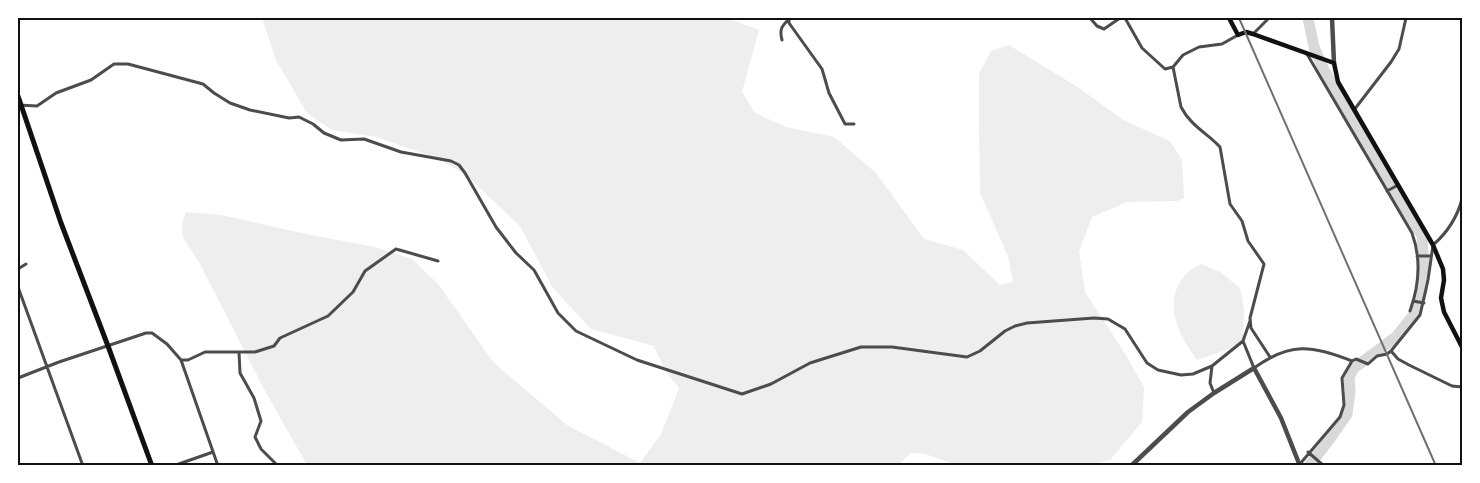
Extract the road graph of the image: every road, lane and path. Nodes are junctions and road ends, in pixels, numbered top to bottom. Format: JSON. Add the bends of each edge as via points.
{"nodes":[{"id":1,"x":789,"y":18,"type":"edge"},
{"id":2,"x":1090,"y":18,"type":"edge"},
{"id":3,"x":1120,"y":18,"type":"edge"},
{"id":4,"x":1125,"y":18,"type":"edge"},
{"id":5,"x":1229,"y":18,"type":"edge"},
{"id":6,"x":1269,"y":18,"type":"edge"},
{"id":7,"x":1332,"y":18,"type":"edge"},
{"id":8,"x":1406,"y":18,"type":"edge"},
{"id":9,"x":1253,"y":34,"type":"junction"},
{"id":10,"x":1238,"y":35,"type":"junction"},
{"id":11,"x":782,"y":40,"type":"dead end"},
{"id":12,"x":1308,"y":54,"type":"junction"},
{"id":13,"x":1334,"y":63,"type":"junction"},
{"id":14,"x":1173,"y":67,"type":"junction"},
{"id":15,"x":18,"y":96,"type":"edge"},
{"id":16,"x":19,"y":105,"type":"edge"},
{"id":17,"x":1354,"y":110,"type":"junction"},
{"id":18,"x":854,"y":124,"type":"dead end"},
{"id":19,"x":1398,"y":185,"type":"junction"},
{"id":20,"x":1388,"y":191,"type":"junction"},
{"id":21,"x":1462,"y":199,"type":"edge"},
{"id":22,"x":1432,"y":245,"type":"junction"},
{"id":23,"x":1418,"y":256,"type":"junction"},
{"id":24,"x":1430,"y":256,"type":"junction"},
{"id":25,"x":438,"y":261,"type":"dead end"},
{"id":26,"x":26,"y":264,"type":"dead end"},
{"id":27,"x":18,"y":269,"type":"edge"},
{"id":28,"x":18,"y":287,"type":"edge"},
{"id":29,"x":1414,"y":301,"type":"junction"},
{"id":30,"x":1423,"y":303,"type":"junction"},
{"id":31,"x":1410,"y":311,"type":"dead end"},
{"id":32,"x":1250,"y":321,"type":"junction"},
{"id":33,"x":1243,"y":340,"type":"junction"},
{"id":34,"x":108,"y":346,"type":"junction"},
{"id":35,"x":1462,"y":348,"type":"edge"},
{"id":36,"x":1391,"y":351,"type":"junction"},
{"id":37,"x":239,"y":352,"type":"junction"},
{"id":38,"x":1270,"y":357,"type":"junction"},
{"id":39,"x":181,"y":360,"type":"junction"},
{"id":40,"x":1352,"y":361,"type":"junction"},
{"id":41,"x":1212,"y":366,"type":"junction"},
{"id":42,"x":46,"y":368,"type":"junction"},
{"id":43,"x":1254,"y":368,"type":"junction"},
{"id":44,"x":18,"y":378,"type":"edge"},
{"id":45,"x":1462,"y":387,"type":"edge"},
{"id":46,"x":1214,"y":393,"type":"junction"},
{"id":47,"x":213,"y":452,"type":"junction"},
{"id":48,"x":1308,"y":452,"type":"junction"},
{"id":49,"x":1299,"y":464,"type":"edge"},
{"id":50,"x":83,"y":466,"type":"edge"},
{"id":51,"x":152,"y":466,"type":"edge"},
{"id":52,"x":173,"y":466,"type":"edge"},
{"id":53,"x":218,"y":466,"type":"edge"},
{"id":54,"x":278,"y":466,"type":"edge"},
{"id":55,"x":1130,"y":466,"type":"edge"},
{"id":56,"x":1324,"y":466,"type":"edge"}],
"edges":[{"from":1,"to":11,"type":"street","via":[[781,28]]},
{"from":1,"to":18,"type":"street","via":[[789,23],[822,69],[829,93],[845,124]]},
{"from":2,"to":3,"type":"street","via":[[1104,29]]},
{"from":4,"to":14,"type":"street","via":[[1142,48],[1165,69]]},
{"from":5,"to":10,"type":"main road"},
{"from":6,"to":9,"type":"street"},
{"from":7,"to":13,"type":"street"},
{"from":8,"to":17,"type":"street","via":[[1391,62]]},
{"from":9,"to":10,"type":"main road"},
{"from":9,"to":12,"type":"main road"},
{"from":10,"to":14,"type":"street","via":[[1222,44],[1199,47],[1183,55]]},
{"from":12,"to":13,"type":"main road"},
{"from":12,"to":20,"type":"street"},
{"from":13,"to":17,"type":"main road","via":[[1338,82]]},
{"from":14,"to":32,"type":"street","via":[[1181,107],[1201,132],[1220,147],[1230,204],[1242,221],[1248,241],[1264,264]]},
{"from":15,"to":16,"type":"main road"},
{"from":16,"to":34,"type":"main road"},
{"from":16,"to":41,"type":"street","via":[[37,106],[56,93],[91,80],[114,64],[128,64],[203,84],[230,103],[250,110],[299,117],[334,137],[364,139],[401,152],[451,161],[465,173],[496,227],[534,270],[558,313],[576,331],[637,360],[742,394],[771,384],[810,363],[861,347],[892,347],[967,357],[1015,326],[1094,318],[1108,319],[1125,329],[1147,363],[1158,370],[1181,375]]},
{"from":17,"to":19,"type":"main road"},
{"from":19,"to":20,"type":"street"},
{"from":19,"to":22,"type":"main road"},
{"from":20,"to":23,"type":"street","via":[[1412,234]]},
{"from":21,"to":22,"type":"street","via":[[1454,222]]},
{"from":22,"to":24,"type":"street"},
{"from":22,"to":35,"type":"main road","via":[[1443,270],[1441,298],[1444,312]]},
{"from":23,"to":24,"type":"street"},
{"from":23,"to":29,"type":"street"},
{"from":24,"to":30,"type":"street"},
{"from":25,"to":37,"type":"street","via":[[396,249],[364,271],[353,292],[328,316],[280,338],[274,346],[255,352]]},
{"from":26,"to":27,"type":"street"},
{"from":28,"to":42,"type":"street"},
{"from":29,"to":30,"type":"street"},
{"from":29,"to":31,"type":"street"},
{"from":30,"to":36,"type":"street","via":[[1420,315]]},
{"from":32,"to":33,"type":"street"},
{"from":32,"to":38,"type":"street","via":[[1251,328]]},
{"from":33,"to":41,"type":"street"},
{"from":33,"to":43,"type":"street"},
{"from":34,"to":39,"type":"street","via":[[152,332]]},
{"from":34,"to":42,"type":"street"},
{"from":34,"to":51,"type":"main road"},
{"from":36,"to":40,"type":"street","via":[[1377,356],[1368,364],[1358,359]]},
{"from":36,"to":45,"type":"street","via":[[1398,359],[1452,386]]},
{"from":37,"to":39,"type":"street","via":[[205,352]]},
{"from":37,"to":54,"type":"street","via":[[240,373],[254,398],[261,421],[255,437],[261,449]]},
{"from":38,"to":40,"type":"street","via":[[1298,348],[1326,352]]},
{"from":38,"to":43,"type":"street"},
{"from":39,"to":47,"type":"street"},
{"from":40,"to":48,"type":"street","via":[[1342,378],[1344,406],[1340,417]]},
{"from":41,"to":46,"type":"street","via":[[1210,383]]},
{"from":42,"to":44,"type":"street"},
{"from":42,"to":50,"type":"street"},
{"from":43,"to":46,"type":"street"},
{"from":43,"to":49,"type":"street","via":[[1281,418]]},
{"from":46,"to":55,"type":"street","via":[[1188,412]]},
{"from":47,"to":52,"type":"street"},
{"from":47,"to":53,"type":"street"},
{"from":48,"to":49,"type":"street"},
{"from":48,"to":56,"type":"street"}]}
